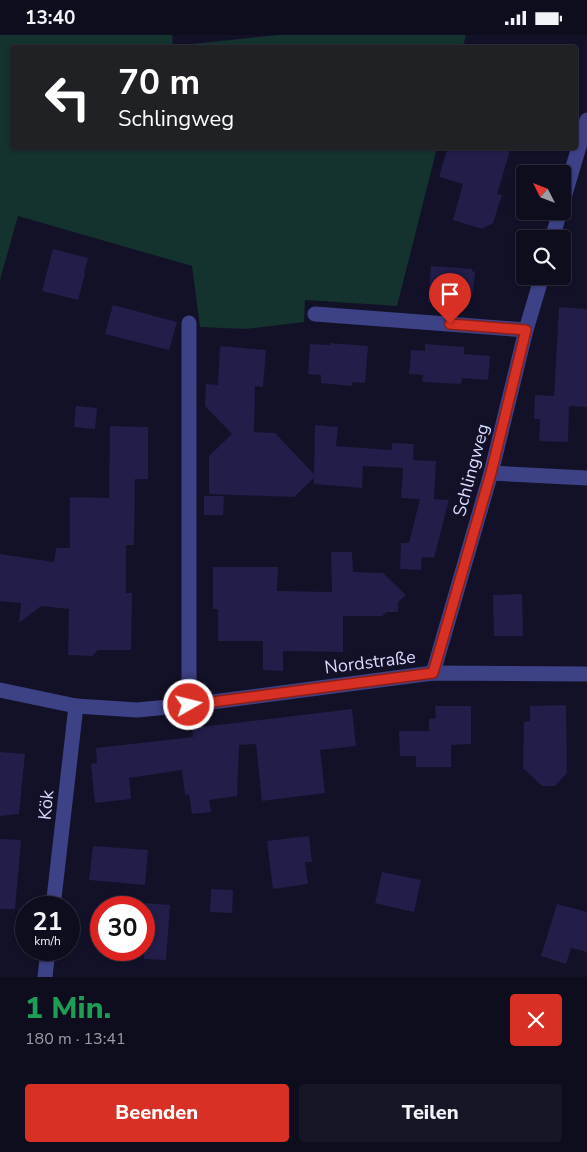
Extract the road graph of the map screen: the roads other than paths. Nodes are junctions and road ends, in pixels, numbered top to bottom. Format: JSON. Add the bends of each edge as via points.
{"nodes":[{"id":1,"x":587,"y":120,"type":"edge"},
{"id":2,"x":571,"y":174,"type":"edge"},
{"id":3,"x":539,"y":285,"type":"edge"},
{"id":4,"x":315,"y":314,"type":"dead end"},
{"id":5,"x":190,"y":323,"type":"dead end"},
{"id":6,"x":526,"y":330,"type":"junction"},
{"id":7,"x":491,"y":473,"type":"junction"},
{"id":8,"x":587,"y":478,"type":"edge"},
{"id":9,"x":433,"y":673,"type":"junction"},
{"id":10,"x":587,"y":674,"type":"edge"},
{"id":11,"x":0,"y":690,"type":"edge"},
{"id":12,"x":189,"y":705,"type":"junction"},
{"id":13,"x":76,"y":706,"type":"junction"},
{"id":14,"x":54,"y":896,"type":"edge"},
{"id":15,"x":47,"y":961,"type":"edge"},
{"id":16,"x":45,"y":977,"type":"edge"}],
"edges":[{"from":1,"to":2,"type":"street"},
{"from":3,"to":6,"type":"street","name":"Schlingweg"},
{"from":4,"to":6,"type":"street"},
{"from":5,"to":12,"type":"street"},
{"from":6,"to":7,"type":"street","name":"Schlingweg"},
{"from":7,"to":8,"type":"street"},
{"from":7,"to":9,"type":"street","name":"Schlingweg"},
{"from":9,"to":10,"type":"street","name":"Nordstraße"},
{"from":9,"to":12,"type":"street","name":"Nordstraße"},
{"from":11,"to":13,"type":"street","name":"Nordstraße"},
{"from":12,"to":13,"type":"street","name":"Nordstraße","via":[[137,710]]},
{"from":13,"to":14,"type":"street","name":"Kök"},
{"from":15,"to":16,"type":"street"}]}
